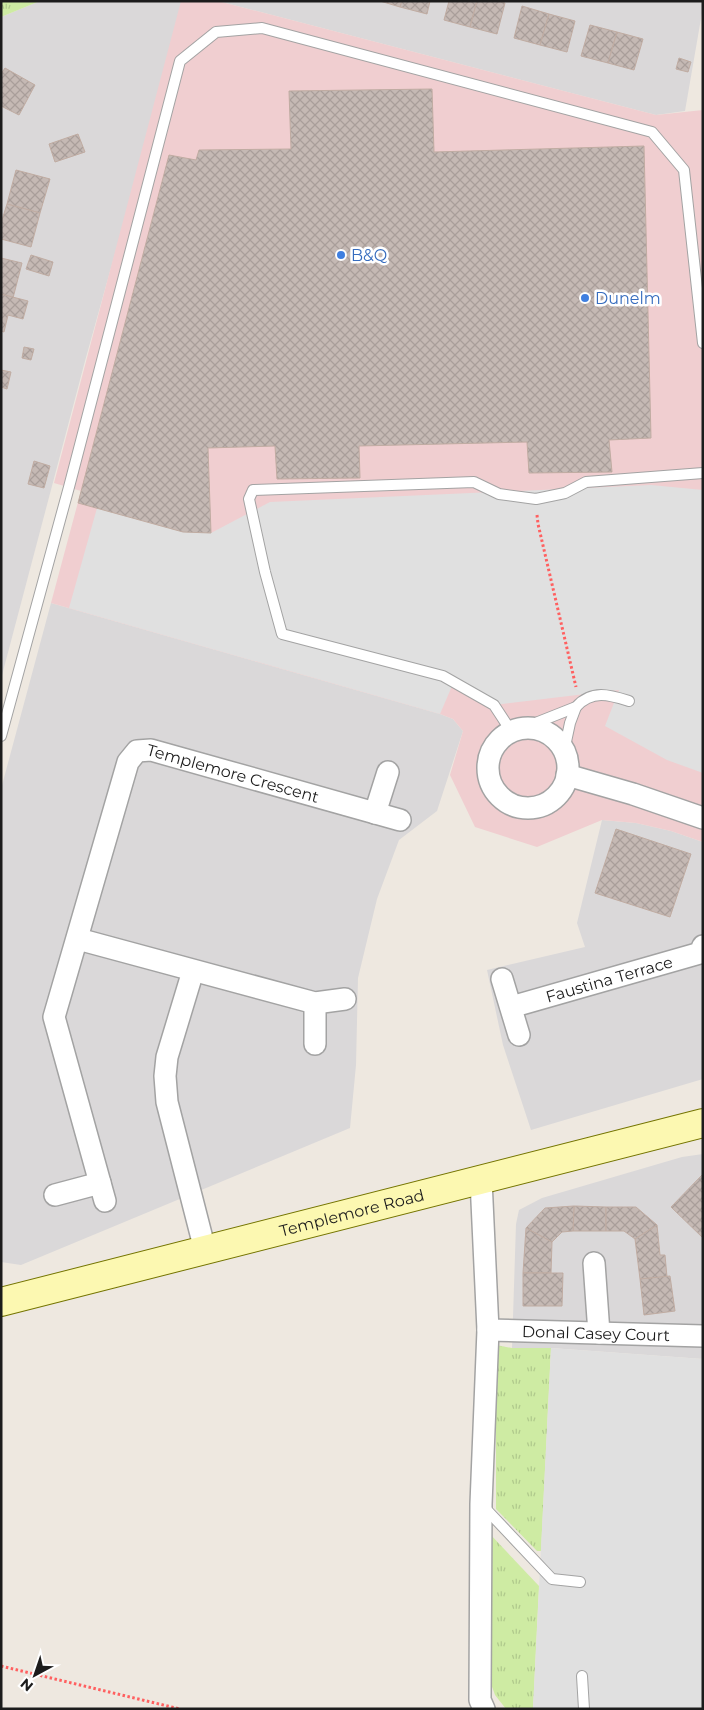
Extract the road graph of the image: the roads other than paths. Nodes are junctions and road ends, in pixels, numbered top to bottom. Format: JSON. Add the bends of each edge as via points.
{"nodes":[{"id":1,"x":703,"y":343,"type":"edge"},
{"id":2,"x":703,"y":473,"type":"edge"},
{"id":3,"x":629,"y":701,"type":"dead end"},
{"id":4,"x":578,"y":705,"type":"junction"},
{"id":5,"x":518,"y":729,"type":"junction"},
{"id":6,"x":1,"y":736,"type":"edge"},
{"id":7,"x":564,"y":751,"type":"junction"},
{"id":8,"x":388,"y":772,"type":"dead end"},
{"id":9,"x":567,"y":775,"type":"junction"},
{"id":10,"x":375,"y":813,"type":"junction"},
{"id":11,"x":703,"y":818,"type":"edge"},
{"id":12,"x":400,"y":820,"type":"dead end"},
{"id":13,"x":78,"y":939,"type":"junction"},
{"id":14,"x":703,"y":946,"type":"edge"},
{"id":15,"x":193,"y":971,"type":"junction"},
{"id":16,"x":502,"y":979,"type":"dead end"},
{"id":17,"x":345,"y":999,"type":"dead end"},
{"id":18,"x":315,"y":1003,"type":"junction"},
{"id":19,"x":511,"y":1007,"type":"junction"},
{"id":20,"x":519,"y":1035,"type":"dead end"},
{"id":21,"x":315,"y":1044,"type":"dead end"},
{"id":22,"x":703,"y":1123,"type":"edge"},
{"id":23,"x":481,"y":1180,"type":"junction"},
{"id":24,"x":55,"y":1195,"type":"dead end"},
{"id":25,"x":205,"y":1250,"type":"junction"},
{"id":26,"x":594,"y":1263,"type":"dead end"},
{"id":27,"x":1,"y":1302,"type":"edge"},
{"id":28,"x":488,"y":1330,"type":"junction"},
{"id":29,"x":599,"y":1333,"type":"junction"},
{"id":30,"x":703,"y":1336,"type":"edge"},
{"id":31,"x":481,"y":1504,"type":"junction"},
{"id":32,"x":580,"y":1582,"type":"dead end"},
{"id":33,"x":582,"y":1676,"type":"dead end"},
{"id":34,"x":484,"y":1709,"type":"edge"},
{"id":35,"x":584,"y":1709,"type":"edge"}],
"edges":[{"from":1,"to":6,"type":"lane","via":[[684,170],[652,132],[262,28],[216,32],[180,61]]},
{"from":2,"to":5,"type":"lane","via":[[586,482],[566,493],[536,499],[499,494],[474,482],[254,490],[249,499],[282,634],[443,676],[494,705]]},
{"from":3,"to":4,"type":"lane","via":[[609,694],[592,696]]},
{"from":4,"to":5,"type":"lane"},
{"from":4,"to":7,"type":"lane"},
{"from":5,"to":7,"type":"street","via":[[536,728],[547,733]]},
{"from":5,"to":9,"type":"street","via":[[500,738],[488,762],[488,776],[503,799],[514,806],[542,806],[554,799]]},
{"from":7,"to":9,"type":"street"},
{"from":8,"to":10,"type":"street"},
{"from":9,"to":11,"type":"street"},
{"from":10,"to":12,"type":"street","name":"Templemore Crescent"},
{"from":10,"to":13,"type":"street","name":"Templemore Crescent","via":[[151,750],[137,751],[128,762]]},
{"from":13,"to":15,"type":"street"},
{"from":13,"to":24,"type":"street","name":"Templemore Crescent","via":[[54,1017],[102,1192]]},
{"from":14,"to":19,"type":"street","name":"Faustina Terrace","via":[[700,953]]},
{"from":15,"to":18,"type":"street"},
{"from":15,"to":25,"type":"street","via":[[167,1057],[165,1076],[167,1102]]},
{"from":16,"to":19,"type":"street"},
{"from":17,"to":18,"type":"street"},
{"from":18,"to":21,"type":"street"},
{"from":19,"to":20,"type":"street"},
{"from":22,"to":23,"type":"main road","name":"Templemore Road"},
{"from":23,"to":25,"type":"main road","name":"Templemore Road"},
{"from":23,"to":28,"type":"street"},
{"from":25,"to":27,"type":"main road","name":"Templemore Road"},
{"from":26,"to":29,"type":"street"},
{"from":28,"to":29,"type":"street","name":"Donal Casey Court"},
{"from":28,"to":31,"type":"street"},
{"from":29,"to":30,"type":"street","name":"Donal Casey Court"},
{"from":31,"to":32,"type":"lane","via":[[552,1579]]},
{"from":31,"to":34,"type":"street","via":[[480,1700]]},
{"from":33,"to":35,"type":"lane"}]}
